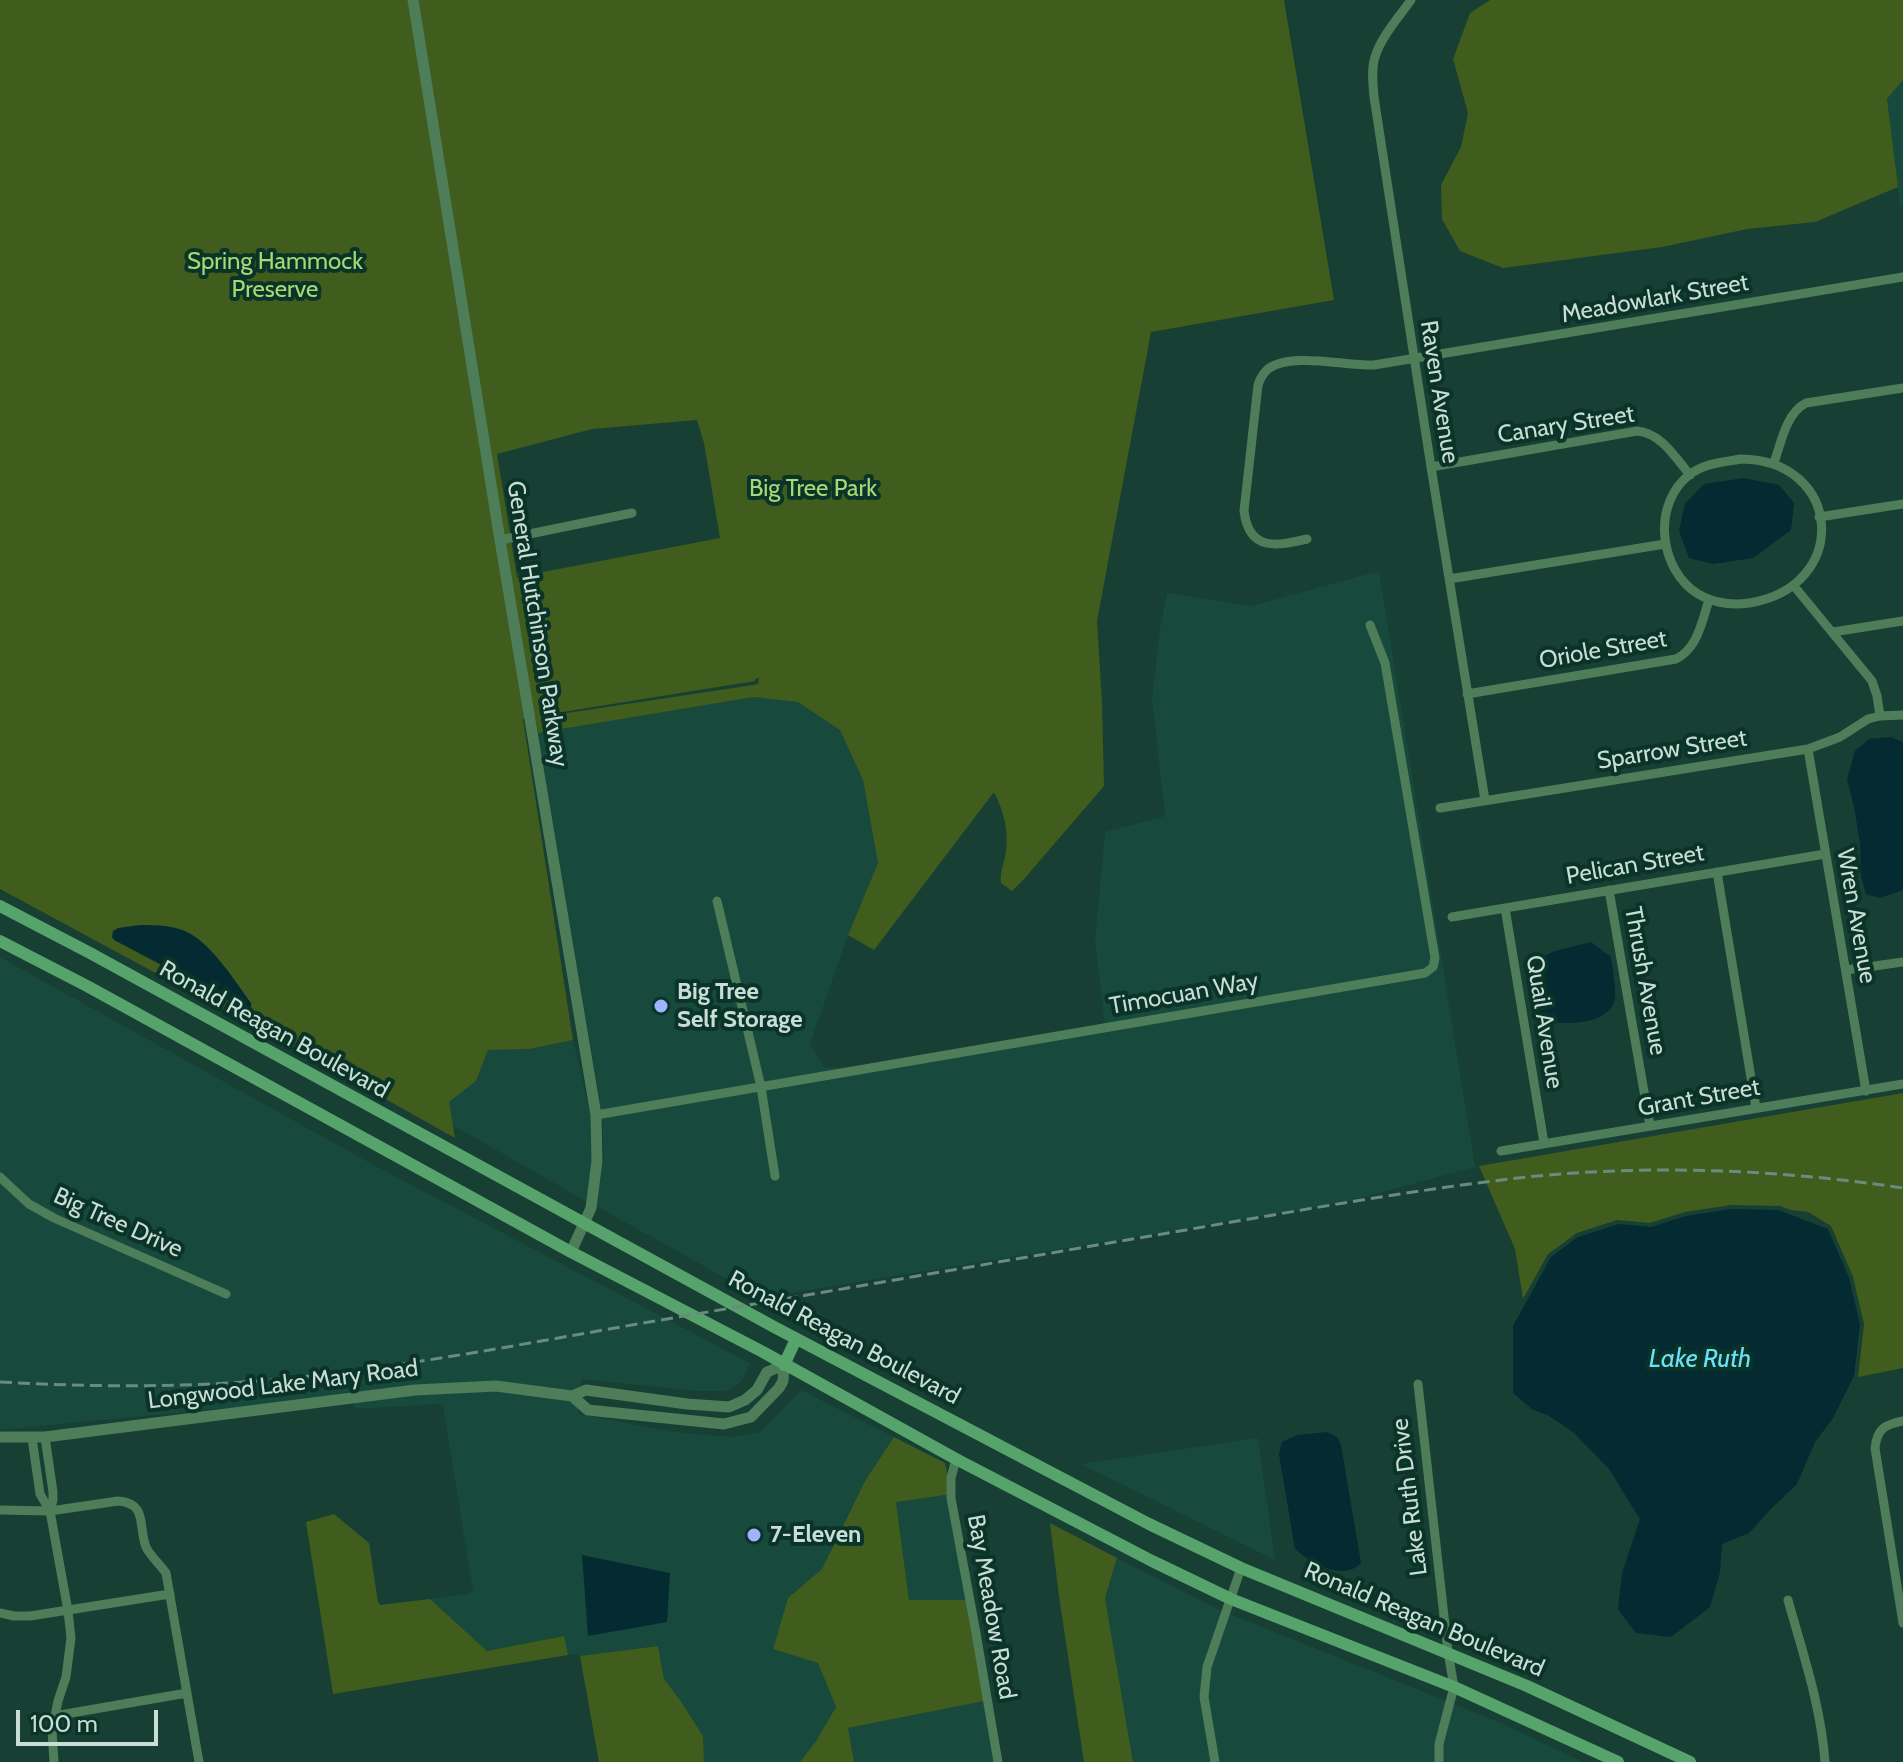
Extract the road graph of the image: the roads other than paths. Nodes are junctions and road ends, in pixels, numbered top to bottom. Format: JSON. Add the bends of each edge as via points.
{"nodes":[{"id":1,"x":413,"y":0,"type":"edge"},
{"id":2,"x":1411,"y":0,"type":"edge"},
{"id":3,"x":1903,"y":277,"type":"edge"},
{"id":4,"x":1414,"y":359,"type":"junction"},
{"id":5,"x":1903,"y":388,"type":"edge"},
{"id":6,"x":1774,"y":463,"type":"junction"},
{"id":7,"x":1431,"y":467,"type":"junction"},
{"id":8,"x":1690,"y":475,"type":"junction"},
{"id":9,"x":1903,"y":504,"type":"edge"},
{"id":10,"x":632,"y":513,"type":"dead end"},
{"id":11,"x":1819,"y":517,"type":"junction"},
{"id":12,"x":1307,"y":539,"type":"dead end"},
{"id":13,"x":500,"y":540,"type":"junction"},
{"id":14,"x":1665,"y":544,"type":"junction"},
{"id":15,"x":1449,"y":579,"type":"junction"},
{"id":16,"x":1794,"y":586,"type":"junction"},
{"id":17,"x":1709,"y":600,"type":"junction"},
{"id":18,"x":1903,"y":621,"type":"edge"},
{"id":19,"x":1370,"y":625,"type":"dead end"},
{"id":20,"x":1833,"y":632,"type":"junction"},
{"id":21,"x":1467,"y":694,"type":"junction"},
{"id":22,"x":1903,"y":715,"type":"edge"},
{"id":23,"x":1880,"y":716,"type":"junction"},
{"id":24,"x":1808,"y":749,"type":"junction"},
{"id":25,"x":1485,"y":800,"type":"junction"},
{"id":26,"x":1440,"y":808,"type":"dead end"},
{"id":27,"x":1825,"y":854,"type":"junction"},
{"id":28,"x":1717,"y":872,"type":"junction"},
{"id":29,"x":1609,"y":890,"type":"junction"},
{"id":30,"x":717,"y":901,"type":"dead end"},
{"id":31,"x":0,"y":906,"type":"edge"},
{"id":32,"x":1505,"y":908,"type":"junction"},
{"id":33,"x":1452,"y":917,"type":"dead end"},
{"id":34,"x":0,"y":941,"type":"edge"},
{"id":35,"x":1903,"y":962,"type":"edge"},
{"id":36,"x":1846,"y":970,"type":"junction"},
{"id":37,"x":1903,"y":1084,"type":"edge"},
{"id":38,"x":761,"y":1087,"type":"junction"},
{"id":39,"x":1866,"y":1091,"type":"junction"},
{"id":40,"x":1756,"y":1108,"type":"junction"},
{"id":41,"x":596,"y":1115,"type":"junction"},
{"id":42,"x":1650,"y":1126,"type":"junction"},
{"id":43,"x":1544,"y":1143,"type":"junction"},
{"id":44,"x":1501,"y":1151,"type":"dead end"},
{"id":45,"x":775,"y":1176,"type":"dead end"},
{"id":46,"x":0,"y":1177,"type":"edge"},
{"id":47,"x":583,"y":1223,"type":"junction"},
{"id":48,"x":571,"y":1252,"type":"junction"},
{"id":49,"x":226,"y":1294,"type":"dead end"},
{"id":50,"x":796,"y":1339,"type":"junction"},
{"id":51,"x":784,"y":1365,"type":"junction"},
{"id":52,"x":1418,"y":1384,"type":"dead end"},
{"id":53,"x":572,"y":1396,"type":"junction"},
{"id":54,"x":1903,"y":1421,"type":"edge"},
{"id":55,"x":0,"y":1437,"type":"edge"},
{"id":56,"x":45,"y":1437,"type":"junction"},
{"id":57,"x":32,"y":1438,"type":"junction"},
{"id":58,"x":956,"y":1459,"type":"junction"},
{"id":59,"x":52,"y":1482,"type":"junction"},
{"id":60,"x":39,"y":1483,"type":"junction"},
{"id":61,"x":0,"y":1510,"type":"edge"},
{"id":62,"x":50,"y":1511,"type":"junction"},
{"id":63,"x":1903,"y":1546,"type":"edge"},
{"id":64,"x":1891,"y":1548,"type":"junction"},
{"id":65,"x":1241,"y":1568,"type":"junction"},
{"id":66,"x":170,"y":1594,"type":"junction"},
{"id":67,"x":1231,"y":1599,"type":"junction"},
{"id":68,"x":1788,"y":1600,"type":"dead end"},
{"id":69,"x":68,"y":1611,"type":"junction"},
{"id":70,"x":0,"y":1613,"type":"edge"},
{"id":71,"x":1903,"y":1623,"type":"edge"},
{"id":72,"x":1448,"y":1652,"type":"junction"},
{"id":73,"x":1454,"y":1687,"type":"junction"},
{"id":74,"x":187,"y":1693,"type":"junction"},
{"id":75,"x":54,"y":1716,"type":"junction"},
{"id":76,"x":54,"y":1762,"type":"edge"},
{"id":77,"x":199,"y":1762,"type":"edge"},
{"id":78,"x":998,"y":1762,"type":"edge"},
{"id":79,"x":1215,"y":1762,"type":"edge"},
{"id":80,"x":1439,"y":1762,"type":"edge"},
{"id":81,"x":1618,"y":1762,"type":"edge"},
{"id":82,"x":1690,"y":1762,"type":"edge"},
{"id":83,"x":1825,"y":1762,"type":"edge"}],
"edges":[{"from":1,"to":13,"type":"street","name":"General Hutchinson Parkway"},
{"from":2,"to":4,"type":"street","name":"Raven Avenue","via":[[1375,56],[1372,75]]},
{"from":3,"to":4,"type":"street","name":"Meadowlark Street"},
{"from":4,"to":7,"type":"street","name":"Raven Avenue"},
{"from":4,"to":12,"type":"street","name":"Meadowlark Street","via":[[1360,366],[1286,362],[1262,375],[1245,520],[1255,538],[1272,545]]},
{"from":5,"to":6,"type":"street","via":[[1798,407]]},
{"from":6,"to":8,"type":"street","via":[[1741,459],[1705,466]]},
{"from":6,"to":11,"type":"street","via":[[1807,486]]},
{"from":7,"to":8,"type":"street","name":"Canary Street","via":[[1637,431],[1660,440]]},
{"from":7,"to":15,"type":"street","name":"Raven Avenue"},
{"from":8,"to":14,"type":"street","via":[[1667,510]]},
{"from":9,"to":11,"type":"street"},
{"from":10,"to":13,"type":"street"},
{"from":11,"to":16,"type":"street","via":[[1815,562]]},
{"from":13,"to":41,"type":"street","name":"General Hutchinson Parkway"},
{"from":14,"to":15,"type":"street"},
{"from":14,"to":17,"type":"street","via":[[1682,580]]},
{"from":15,"to":21,"type":"street","name":"Raven Avenue"},
{"from":16,"to":17,"type":"street","via":[[1761,601]]},
{"from":16,"to":20,"type":"street"},
{"from":17,"to":21,"type":"street","name":"Oriole Street","via":[[1693,645],[1676,659]]},
{"from":18,"to":20,"type":"street"},
{"from":19,"to":38,"type":"street","name":"Timocuan Way","via":[[1385,663],[1433,967],[1425,973]]},
{"from":20,"to":23,"type":"street","via":[[1872,681]]},
{"from":21,"to":25,"type":"street","name":"Raven Avenue"},
{"from":22,"to":23,"type":"street","name":"Sparrow Street"},
{"from":23,"to":24,"type":"street","name":"Sparrow Street"},
{"from":24,"to":25,"type":"street","name":"Sparrow Street"},
{"from":24,"to":27,"type":"street","name":"Wren Avenue"},
{"from":25,"to":26,"type":"street","name":"Sparrow Street"},
{"from":27,"to":28,"type":"street","name":"Pelican Street"},
{"from":27,"to":36,"type":"street","name":"Wren Avenue"},
{"from":28,"to":29,"type":"street","name":"Pelican Street"},
{"from":28,"to":40,"type":"street"},
{"from":29,"to":32,"type":"street","name":"Pelican Street"},
{"from":29,"to":42,"type":"street","name":"Thrush Avenue"},
{"from":30,"to":38,"type":"street"},
{"from":31,"to":47,"type":"main road","name":"Ronald Reagan Boulevard"},
{"from":32,"to":33,"type":"street","name":"Pelican Street"},
{"from":32,"to":43,"type":"street","name":"Quail Avenue"},
{"from":34,"to":48,"type":"main road","name":"Ronald Reagan Boulevard"},
{"from":35,"to":36,"type":"street"},
{"from":36,"to":39,"type":"street","name":"Wren Avenue"},
{"from":37,"to":39,"type":"street","name":"Grant Street"},
{"from":38,"to":41,"type":"street","name":"Timocuan Way"},
{"from":38,"to":45,"type":"street"},
{"from":39,"to":40,"type":"street","name":"Grant Street"},
{"from":40,"to":42,"type":"street","name":"Grant Street"},
{"from":41,"to":47,"type":"street","name":"General Hutchinson Parkway","via":[[597,1161],[591,1208]]},
{"from":42,"to":43,"type":"street","name":"Grant Street"},
{"from":43,"to":44,"type":"street","name":"Grant Street"},
{"from":46,"to":49,"type":"street","name":"Big Tree Drive","via":[[54,1218]]},
{"from":47,"to":48,"type":"street","name":"General Hutchinson Parkway"},
{"from":47,"to":50,"type":"main road","name":"Ronald Reagan Boulevard"},
{"from":48,"to":51,"type":"main road","name":"Ronald Reagan Boulevard"},
{"from":50,"to":51,"type":"main road"},
{"from":50,"to":65,"type":"main road","name":"Ronald Reagan Boulevard"},
{"from":51,"to":53,"type":"street","name":"Longwood Lake Mary Road","via":[[767,1372],[757,1390],[729,1407],[586,1390]]},
{"from":51,"to":53,"type":"street","name":"Longwood Lake Mary Road","via":[[779,1388],[751,1417],[724,1424],[588,1410]]},
{"from":51,"to":58,"type":"main road","name":"Ronald Reagan Boulevard"},
{"from":52,"to":72,"type":"street","name":"Lake Ruth Drive"},
{"from":53,"to":56,"type":"street","name":"Longwood Lake Mary Road","via":[[496,1386],[415,1390]]},
{"from":54,"to":64,"type":"street","via":[[1890,1424],[1876,1437]]},
{"from":55,"to":57,"type":"street","name":"Longwood Lake Mary Road"},
{"from":56,"to":57,"type":"street","name":"Longwood Lake Mary Road"},
{"from":56,"to":59,"type":"street"},
{"from":57,"to":60,"type":"street"},
{"from":58,"to":67,"type":"main road","name":"Ronald Reagan Boulevard"},
{"from":58,"to":78,"type":"street","name":"Bay Meadow Road","via":[[951,1498]]},
{"from":59,"to":60,"type":"street"},
{"from":59,"to":62,"type":"street"},
{"from":60,"to":62,"type":"street"},
{"from":61,"to":62,"type":"street"},
{"from":62,"to":66,"type":"street","via":[[118,1501],[136,1507],[147,1550],[166,1573]]},
{"from":62,"to":69,"type":"street"},
{"from":63,"to":64,"type":"street"},
{"from":64,"to":71,"type":"street"},
{"from":65,"to":67,"type":"street"},
{"from":65,"to":72,"type":"main road","name":"Ronald Reagan Boulevard"},
{"from":66,"to":69,"type":"street"},
{"from":66,"to":74,"type":"street"},
{"from":67,"to":73,"type":"main road","name":"Ronald Reagan Boulevard"},
{"from":67,"to":79,"type":"street","via":[[1207,1671],[1204,1697]]},
{"from":68,"to":83,"type":"street","via":[[1814,1691]]},
{"from":69,"to":70,"type":"street"},
{"from":69,"to":75,"type":"street","via":[[70,1659]]},
{"from":72,"to":73,"type":"street","name":"Lake Ruth Drive"},
{"from":72,"to":82,"type":"main road","name":"Ronald Reagan Boulevard"},
{"from":73,"to":80,"type":"street"},
{"from":73,"to":81,"type":"main road","name":"Ronald Reagan Boulevard"},
{"from":74,"to":75,"type":"street"},
{"from":74,"to":77,"type":"street"},
{"from":75,"to":76,"type":"street"}]}
